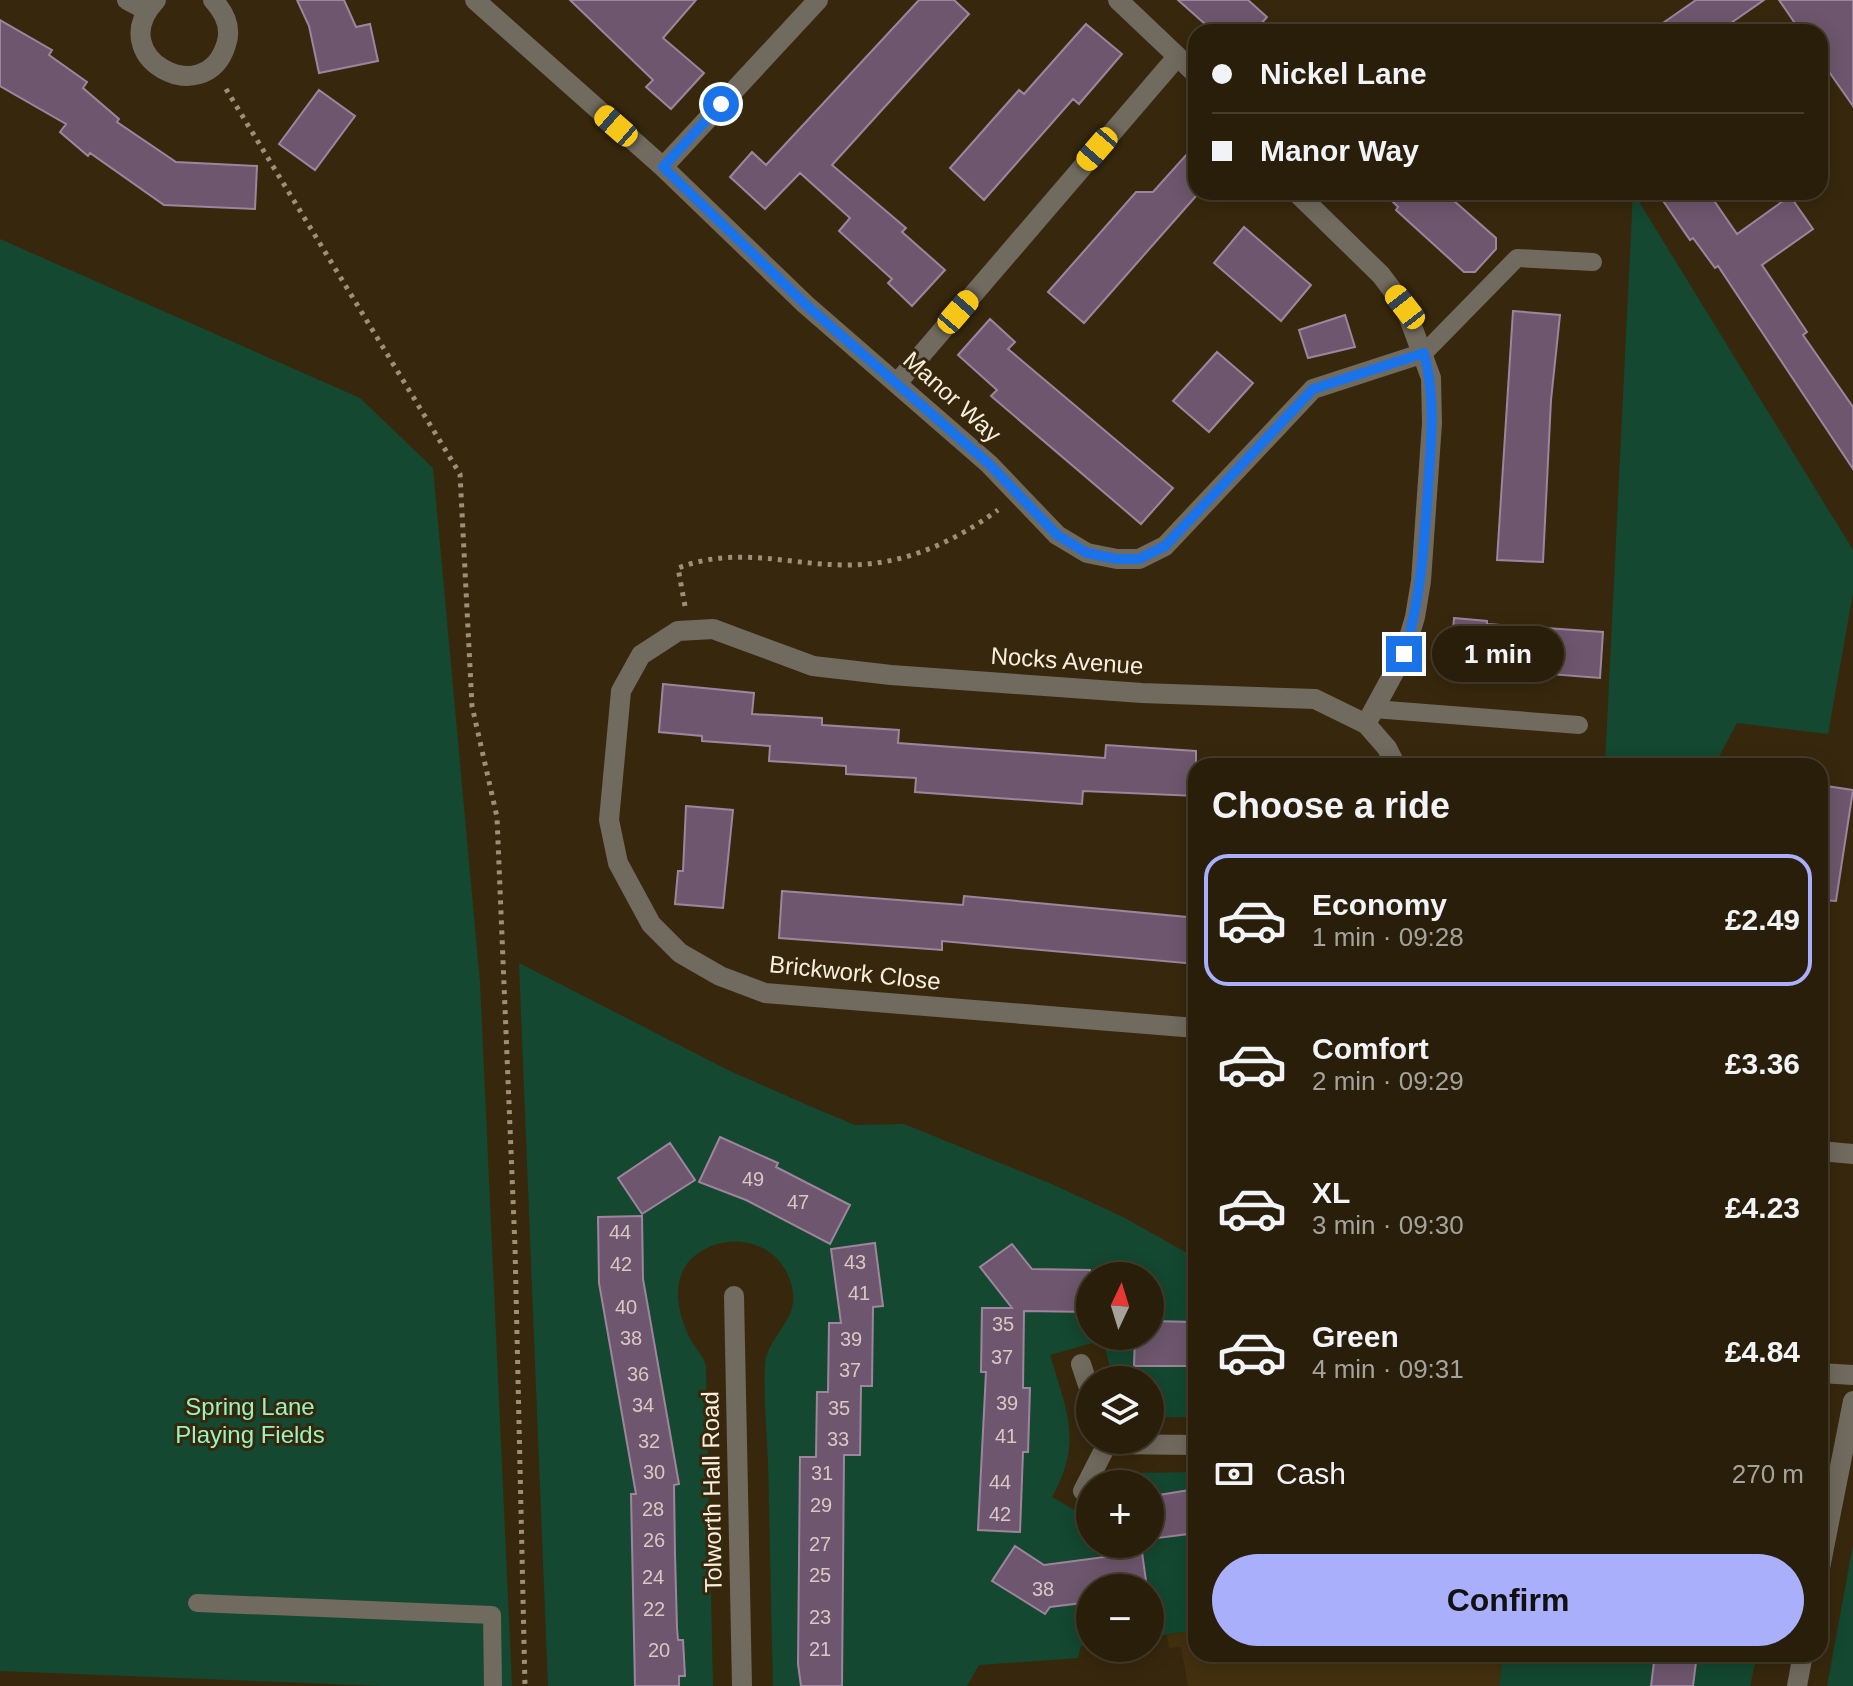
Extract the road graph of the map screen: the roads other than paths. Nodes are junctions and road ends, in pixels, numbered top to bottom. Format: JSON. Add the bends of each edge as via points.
{"nodes":[{"id":1,"x":127,"y":0,"type":"edge"},
{"id":2,"x":213,"y":0,"type":"edge"},
{"id":3,"x":475,"y":0,"type":"edge"},
{"id":4,"x":818,"y":0,"type":"edge"},
{"id":5,"x":1118,"y":0,"type":"edge"},
{"id":6,"x":151,"y":5,"type":"edge"},
{"id":7,"x":1177,"y":57,"type":"junction"},
{"id":8,"x":1188,"y":67,"type":"edge"},
{"id":9,"x":663,"y":167,"type":"junction"},
{"id":10,"x":1304,"y":200,"type":"edge"},
{"id":11,"x":1593,"y":262,"type":"dead end"},
{"id":12,"x":1424,"y":353,"type":"junction"},
{"id":13,"x":898,"y":382,"type":"junction"},
{"id":14,"x":713,"y":629,"type":"joint"},
{"id":15,"x":1370,"y":716,"type":"junction"},
{"id":16,"x":1579,"y":725,"type":"dead end"},
{"id":17,"x":1392,"y":758,"type":"edge"},
{"id":18,"x":1188,"y":1027,"type":"edge"},
{"id":19,"x":1828,"y":1152,"type":"edge"},
{"id":20,"x":1853,"y":1154,"type":"edge"},
{"id":21,"x":734,"y":1296,"type":"dead end"},
{"id":22,"x":1828,"y":1373,"type":"edge"},
{"id":23,"x":1853,"y":1375,"type":"edge"},
{"id":24,"x":1853,"y":1401,"type":"edge"},
{"id":25,"x":1164,"y":1444,"type":"edge"},
{"id":26,"x":1188,"y":1445,"type":"edge"},
{"id":27,"x":1828,"y":1528,"type":"edge"},
{"id":28,"x":197,"y":1603,"type":"dead end"},
{"id":29,"x":1802,"y":1662,"type":"edge"},
{"id":30,"x":493,"y":1686,"type":"edge"},
{"id":31,"x":742,"y":1686,"type":"edge"},
{"id":32,"x":1797,"y":1686,"type":"edge"}],
"edges":[{"from":1,"to":6,"type":"street"},
{"from":2,"to":6,"type":"street","via":[[224,12],[229,36],[223,56],[213,67],[188,77],[162,71],[145,52],[140,31]]},
{"from":3,"to":9,"type":"street","name":"Manor Way"},
{"from":4,"to":9,"type":"street"},
{"from":5,"to":7,"type":"street"},
{"from":7,"to":8,"type":"street"},
{"from":7,"to":13,"type":"street"},
{"from":9,"to":13,"type":"street","name":"Manor Way","via":[[805,304]]},
{"from":10,"to":12,"type":"street","via":[[1381,275],[1405,307]]},
{"from":11,"to":12,"type":"lane","via":[[1517,258]]},
{"from":12,"to":13,"type":"street","name":"Manor Way","via":[[1313,389],[1165,546],[1139,559],[1087,553],[1057,535],[989,464]]},
{"from":12,"to":15,"type":"street","via":[[1431,378],[1432,423],[1421,581],[1404,654]]},
{"from":14,"to":15,"type":"street","name":"Nocks Avenue","via":[[813,666],[1126,692],[1315,699]]},
{"from":14,"to":18,"type":"street","name":"Brickwork Close","via":[[678,631],[641,655],[621,691],[609,820],[618,863],[651,924],[680,953],[765,993]]},
{"from":15,"to":16,"type":"lane"},
{"from":15,"to":17,"type":"street","name":"Nocks Avenue"},
{"from":19,"to":20,"type":"street"},
{"from":21,"to":31,"type":"street","name":"Tolworth Hall Road"},
{"from":22,"to":23,"type":"street"},
{"from":24,"to":27,"type":"street"},
{"from":25,"to":26,"type":"street"},
{"from":28,"to":30,"type":"lane","via":[[492,1615]]},
{"from":29,"to":32,"type":"street"}]}
